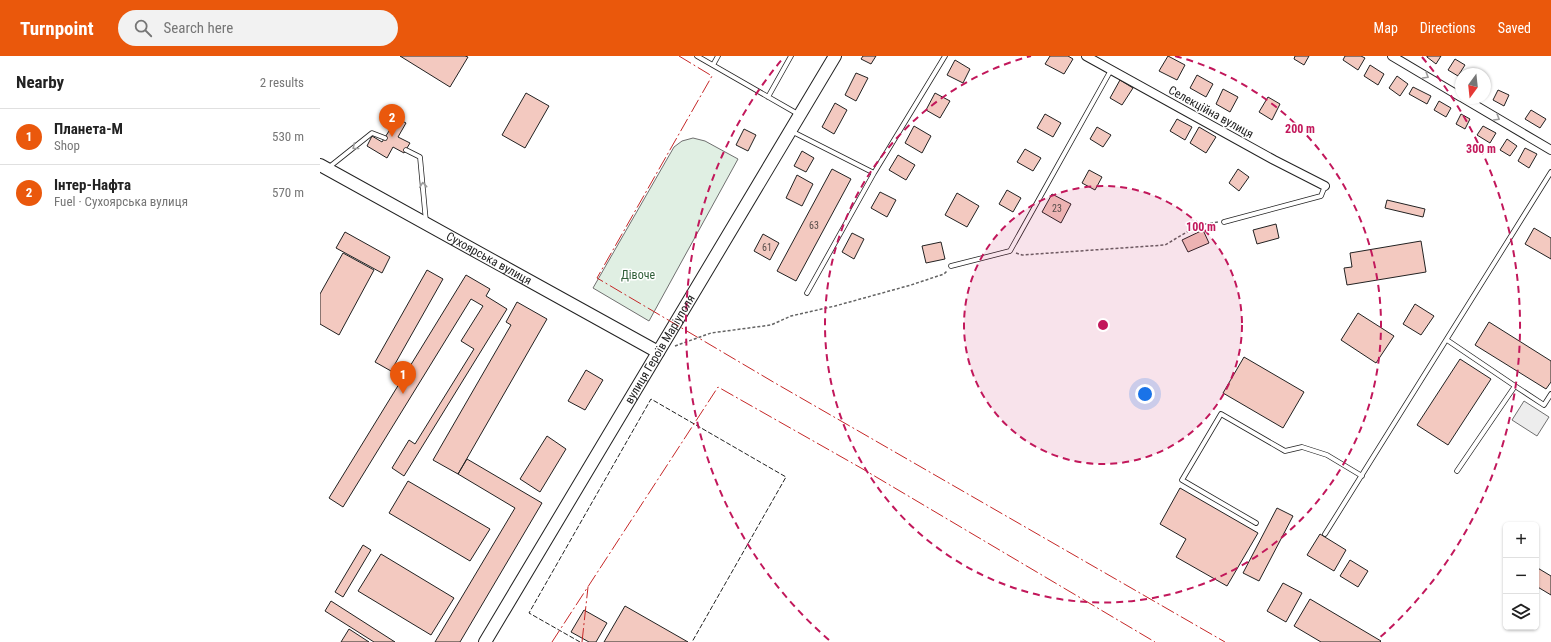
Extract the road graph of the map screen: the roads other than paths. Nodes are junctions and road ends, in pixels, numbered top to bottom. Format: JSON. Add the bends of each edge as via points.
{"nodes":[{"id":1,"x":697,"y":56,"type":"edge"},
{"id":2,"x":718,"y":56,"type":"edge"},
{"id":3,"x":791,"y":56,"type":"edge"},
{"id":4,"x":835,"y":56,"type":"edge"},
{"id":5,"x":945,"y":56,"type":"edge"},
{"id":6,"x":1086,"y":56,"type":"edge"},
{"id":7,"x":1392,"y":56,"type":"edge"},
{"id":8,"x":713,"y":65,"type":"junction"},
{"id":9,"x":1111,"y":70,"type":"junction"},
{"id":10,"x":1455,"y":93,"type":"edge"},
{"id":11,"x":768,"y":97,"type":"junction"},
{"id":12,"x":1474,"y":104,"type":"edge"},
{"id":13,"x":800,"y":116,"type":"junction"},
{"id":14,"x":791,"y":131,"type":"junction"},
{"id":15,"x":384,"y":138,"type":"dead end"},
{"id":16,"x":406,"y":150,"type":"dead end"},
{"id":17,"x":1551,"y":150,"type":"edge"},
{"id":18,"x":324,"y":167,"type":"edge"},
{"id":19,"x":1551,"y":172,"type":"edge"},
{"id":20,"x":874,"y":173,"type":"junction"},
{"id":21,"x":1325,"y":186,"type":"joint"},
{"id":22,"x":1224,"y":222,"type":"road end"},
{"id":23,"x":426,"y":224,"type":"junction"},
{"id":24,"x":951,"y":266,"type":"road end"},
{"id":25,"x":807,"y":293,"type":"dead end"},
{"id":26,"x":1447,"y":340,"type":"junction"},
{"id":27,"x":658,"y":352,"type":"junction"},
{"id":28,"x":1515,"y":386,"type":"junction"},
{"id":29,"x":1551,"y":394,"type":"edge"},
{"id":30,"x":1457,"y":471,"type":"dead end"},
{"id":31,"x":1362,"y":476,"type":"junction"},
{"id":32,"x":1256,"y":523,"type":"dead end"},
{"id":33,"x":1325,"y":534,"type":"dead end"},
{"id":34,"x":485,"y":642,"type":"edge"}],
"edges":[{"from":1,"to":8,"type":"lane"},
{"from":2,"to":8,"type":"lane"},
{"from":3,"to":11,"type":"lane"},
{"from":4,"to":13,"type":"street","name":"вулиця Героїв Маріуполя"},
{"from":5,"to":20,"type":"lane"},
{"from":6,"to":9,"type":"street","name":"Селекційна вулиця"},
{"from":7,"to":10,"type":"street","one_way":true},
{"from":8,"to":11,"type":"lane"},
{"from":9,"to":21,"type":"street","name":"Селекційна вулиця"},
{"from":9,"to":24,"type":"lane","via":[[1010,251]]},
{"from":11,"to":13,"type":"lane"},
{"from":12,"to":17,"type":"street","one_way":true},
{"from":13,"to":14,"type":"street","name":"вулиця Героїв Маріуполя"},
{"from":14,"to":20,"type":"lane"},
{"from":14,"to":27,"type":"street","name":"вулиця Героїв Маріуполя"},
{"from":15,"to":18,"type":"lane","one_way":true,"via":[[372,133]]},
{"from":23,"to":16,"type":"lane","one_way":true,"via":[[420,157]]},
{"from":18,"to":23,"type":"street","name":"Сухоярська вулиця"},
{"from":19,"to":26,"type":"lane"},
{"from":20,"to":25,"type":"lane"},
{"from":21,"to":22,"type":"lane","via":[[1321,196]]},
{"from":23,"to":27,"type":"street","name":"Сухоярська вулиця"},
{"from":26,"to":28,"type":"lane"},
{"from":26,"to":31,"type":"lane"},
{"from":27,"to":34,"type":"street","name":"вулиця Героїв Маріуполя"},
{"from":28,"to":29,"type":"lane","via":[[1544,405]]},
{"from":28,"to":30,"type":"lane"},
{"from":31,"to":32,"type":"lane","via":[[1327,455],[1302,447],[1285,451],[1221,414],[1182,480]]},
{"from":31,"to":33,"type":"lane"}]}
